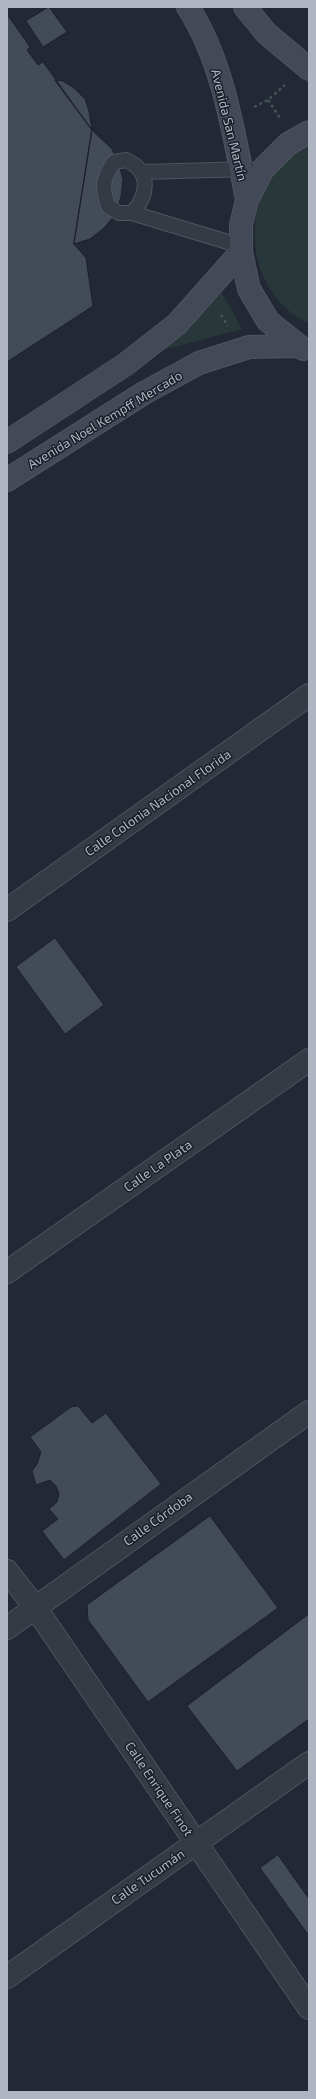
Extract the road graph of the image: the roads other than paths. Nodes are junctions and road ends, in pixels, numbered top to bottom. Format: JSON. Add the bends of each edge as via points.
{"nodes":[{"id":1,"x":188,"y":7,"type":"edge"},
{"id":2,"x":245,"y":7,"type":"edge"},
{"id":3,"x":309,"y":69,"type":"edge"},
{"id":4,"x":309,"y":132,"type":"edge"},
{"id":5,"x":241,"y":169,"type":"junction"},
{"id":6,"x":263,"y":169,"type":"junction"},
{"id":7,"x":143,"y":172,"type":"junction"},
{"id":8,"x":247,"y":200,"type":"junction"},
{"id":9,"x":132,"y":213,"type":"junction"},
{"id":10,"x":241,"y":249,"type":"junction"},
{"id":11,"x":303,"y":349,"type":"edge"},
{"id":12,"x":7,"y":442,"type":"edge"},
{"id":13,"x":7,"y":480,"type":"edge"},
{"id":14,"x":309,"y":695,"type":"edge"},
{"id":15,"x":7,"y":910,"type":"edge"},
{"id":16,"x":309,"y":1060,"type":"edge"},
{"id":17,"x":7,"y":1272,"type":"edge"},
{"id":18,"x":309,"y":1412,"type":"edge"},
{"id":19,"x":7,"y":1571,"type":"edge"},
{"id":20,"x":35,"y":1607,"type":"junction"},
{"id":21,"x":7,"y":1628,"type":"edge"},
{"id":22,"x":309,"y":1763,"type":"edge"},
{"id":23,"x":196,"y":1843,"type":"junction"},
{"id":24,"x":7,"y":1977,"type":"edge"},
{"id":25,"x":309,"y":2008,"type":"edge"}],
"edges":[{"from":1,"to":5,"type":"main road","name":"Avenida San Martín","via":[[213,60]]},
{"from":2,"to":3,"type":"main road","via":[[266,33]]},
{"from":4,"to":6,"type":"main road","via":[[288,144]]},
{"from":5,"to":6,"type":"lane"},
{"from":5,"to":7,"type":"lane"},
{"from":5,"to":8,"type":"main road","name":"Avenida San Martín"},
{"from":6,"to":8,"type":"main road"},
{"from":7,"to":9,"type":"lane","via":[[145,186],[142,202]]},
{"from":7,"to":9,"type":"lane","via":[[126,160],[114,162],[105,175],[104,194],[108,206],[119,213]]},
{"from":8,"to":10,"type":"main road","via":[[241,225]]},
{"from":9,"to":10,"type":"lane"},
{"from":10,"to":11,"type":"main road","via":[[249,289],[264,315]]},
{"from":10,"to":12,"type":"main road","via":[[177,324],[126,364]]},
{"from":11,"to":13,"type":"main road","name":"Avenida Noel Kempff Mercado","via":[[248,347],[199,363],[144,393]]},
{"from":14,"to":15,"type":"street","name":"Calle Colonia Nacional Florida"},
{"from":16,"to":17,"type":"street","name":"Calle La Plata"},
{"from":18,"to":20,"type":"street","name":"Calle Córdoba"},
{"from":19,"to":20,"type":"street","name":"Calle Enrique Finot"},
{"from":20,"to":21,"type":"street","name":"Calle Córdoba"},
{"from":20,"to":23,"type":"street","name":"Calle Enrique Finot"},
{"from":22,"to":23,"type":"street","name":"Calle Tucumán"},
{"from":23,"to":24,"type":"street","name":"Calle Tucumán"},
{"from":23,"to":25,"type":"street","name":"Calle Enrique Finot"}]}
